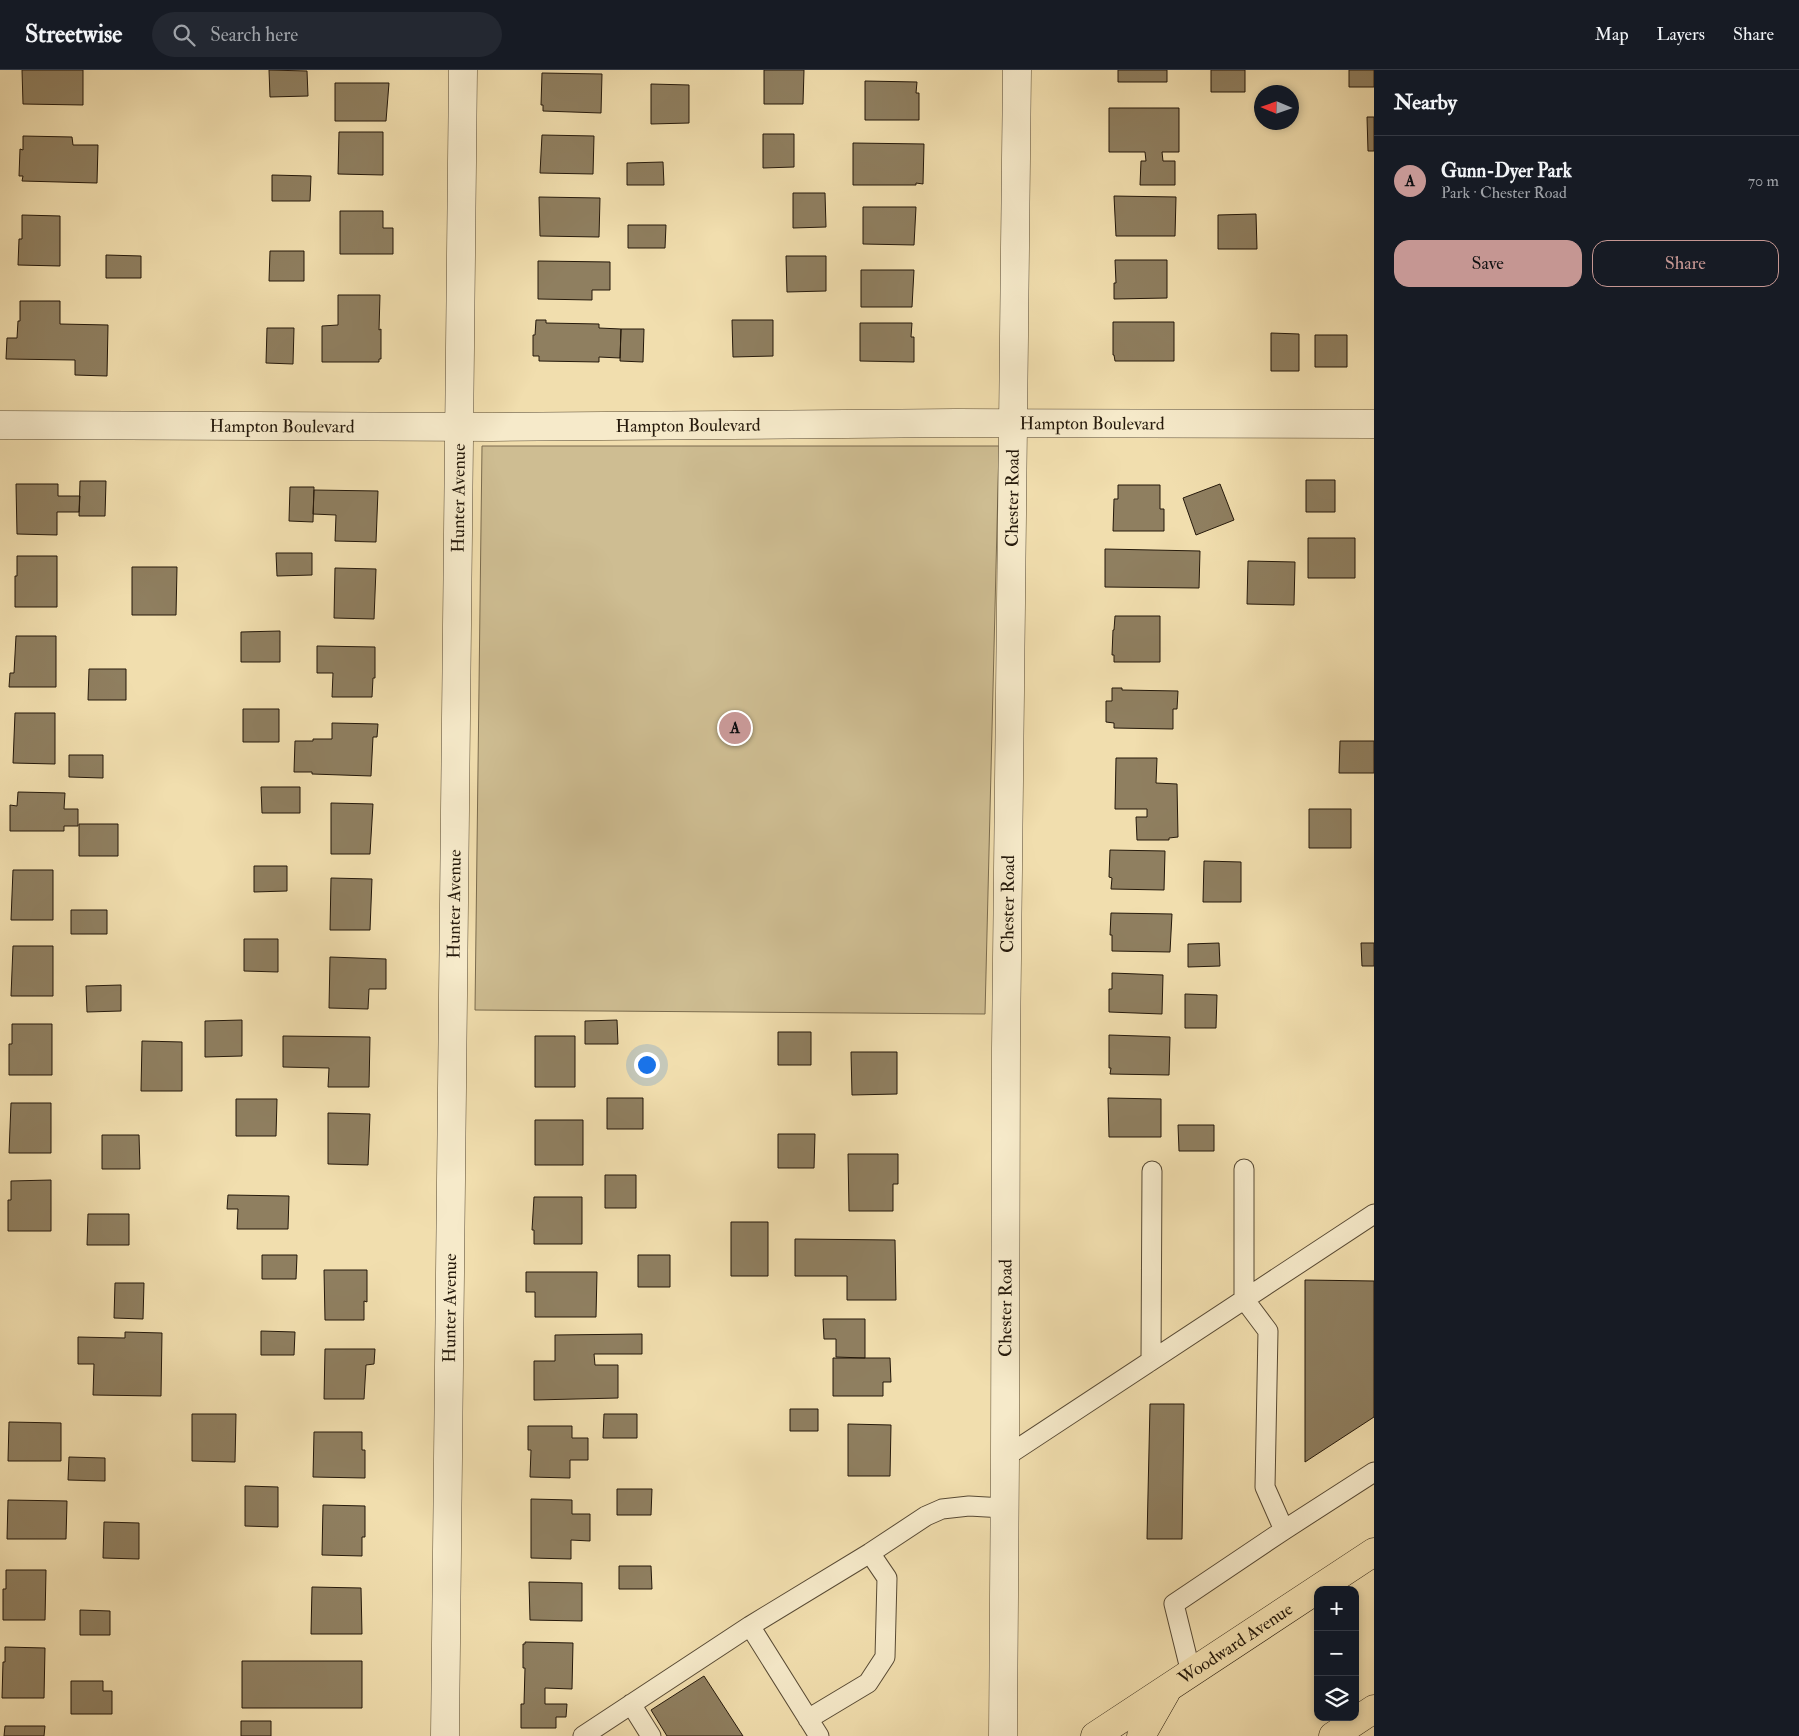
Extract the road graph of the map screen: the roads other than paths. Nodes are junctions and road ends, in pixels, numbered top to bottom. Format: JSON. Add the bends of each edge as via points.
{"nodes":[{"id":1,"x":464,"y":70,"type":"edge"},
{"id":2,"x":1017,"y":70,"type":"edge"},
{"id":3,"x":1013,"y":424,"type":"junction"},
{"id":4,"x":1374,"y":424,"type":"edge"},
{"id":5,"x":0,"y":425,"type":"edge"},
{"id":6,"x":459,"y":427,"type":"junction"},
{"id":7,"x":1244,"y":1169,"type":"dead end"},
{"id":8,"x":1152,"y":1171,"type":"dead end"},
{"id":9,"x":1374,"y":1214,"type":"edge"},
{"id":10,"x":1244,"y":1299,"type":"junction"},
{"id":11,"x":1151,"y":1361,"type":"junction"},
{"id":12,"x":1006,"y":1458,"type":"junction"},
{"id":13,"x":1374,"y":1472,"type":"edge"},
{"id":14,"x":1004,"y":1508,"type":"junction"},
{"id":15,"x":1284,"y":1530,"type":"junction"},
{"id":16,"x":1374,"y":1552,"type":"edge"},
{"id":17,"x":870,"y":1553,"type":"junction"},
{"id":18,"x":750,"y":1626,"type":"junction"},
{"id":19,"x":1180,"y":1680,"type":"junction"},
{"id":20,"x":631,"y":1704,"type":"junction"},
{"id":21,"x":1374,"y":1709,"type":"edge"},
{"id":22,"x":808,"y":1719,"type":"junction"},
{"id":23,"x":444,"y":1736,"type":"edge"},
{"id":24,"x":583,"y":1736,"type":"edge"},
{"id":25,"x":651,"y":1736,"type":"edge"},
{"id":26,"x":819,"y":1736,"type":"edge"},
{"id":27,"x":1003,"y":1736,"type":"edge"},
{"id":28,"x":1095,"y":1736,"type":"edge"},
{"id":29,"x":1141,"y":1736,"type":"edge"},
{"id":30,"x":1333,"y":1736,"type":"edge"}],
"edges":[{"from":1,"to":6,"type":"street","name":"Hunter Avenue"},
{"from":2,"to":3,"type":"street","name":"Chester Road"},
{"from":3,"to":4,"type":"street","name":"Hampton Boulevard"},
{"from":3,"to":6,"type":"street","name":"Hampton Boulevard"},
{"from":3,"to":12,"type":"street","name":"Chester Road","via":[[1006,1048]]},
{"from":5,"to":6,"type":"street","name":"Hampton Boulevard"},
{"from":6,"to":23,"type":"street","name":"Hunter Avenue"},
{"from":7,"to":10,"type":"lane"},
{"from":8,"to":11,"type":"lane"},
{"from":9,"to":10,"type":"lane"},
{"from":10,"to":11,"type":"lane"},
{"from":10,"to":15,"type":"lane","via":[[1268,1331],[1265,1487]]},
{"from":11,"to":12,"type":"lane"},
{"from":12,"to":14,"type":"street","name":"Chester Road"},
{"from":13,"to":15,"type":"lane"},
{"from":14,"to":17,"type":"lane","via":[[969,1506],[942,1510],[926,1516]]},
{"from":14,"to":27,"type":"street","name":"Chester Road"},
{"from":15,"to":19,"type":"lane","via":[[1174,1604]]},
{"from":16,"to":19,"type":"main road","name":"Woodward Avenue"},
{"from":17,"to":18,"type":"lane"},
{"from":17,"to":22,"type":"lane","via":[[887,1578],[886,1657],[868,1683]]},
{"from":18,"to":20,"type":"lane"},
{"from":18,"to":22,"type":"lane"},
{"from":19,"to":28,"type":"main road","name":"Woodward Avenue"},
{"from":19,"to":29,"type":"main road"},
{"from":20,"to":24,"type":"lane"},
{"from":20,"to":25,"type":"lane"},
{"from":21,"to":30,"type":"main road"},
{"from":22,"to":26,"type":"lane"}]}
